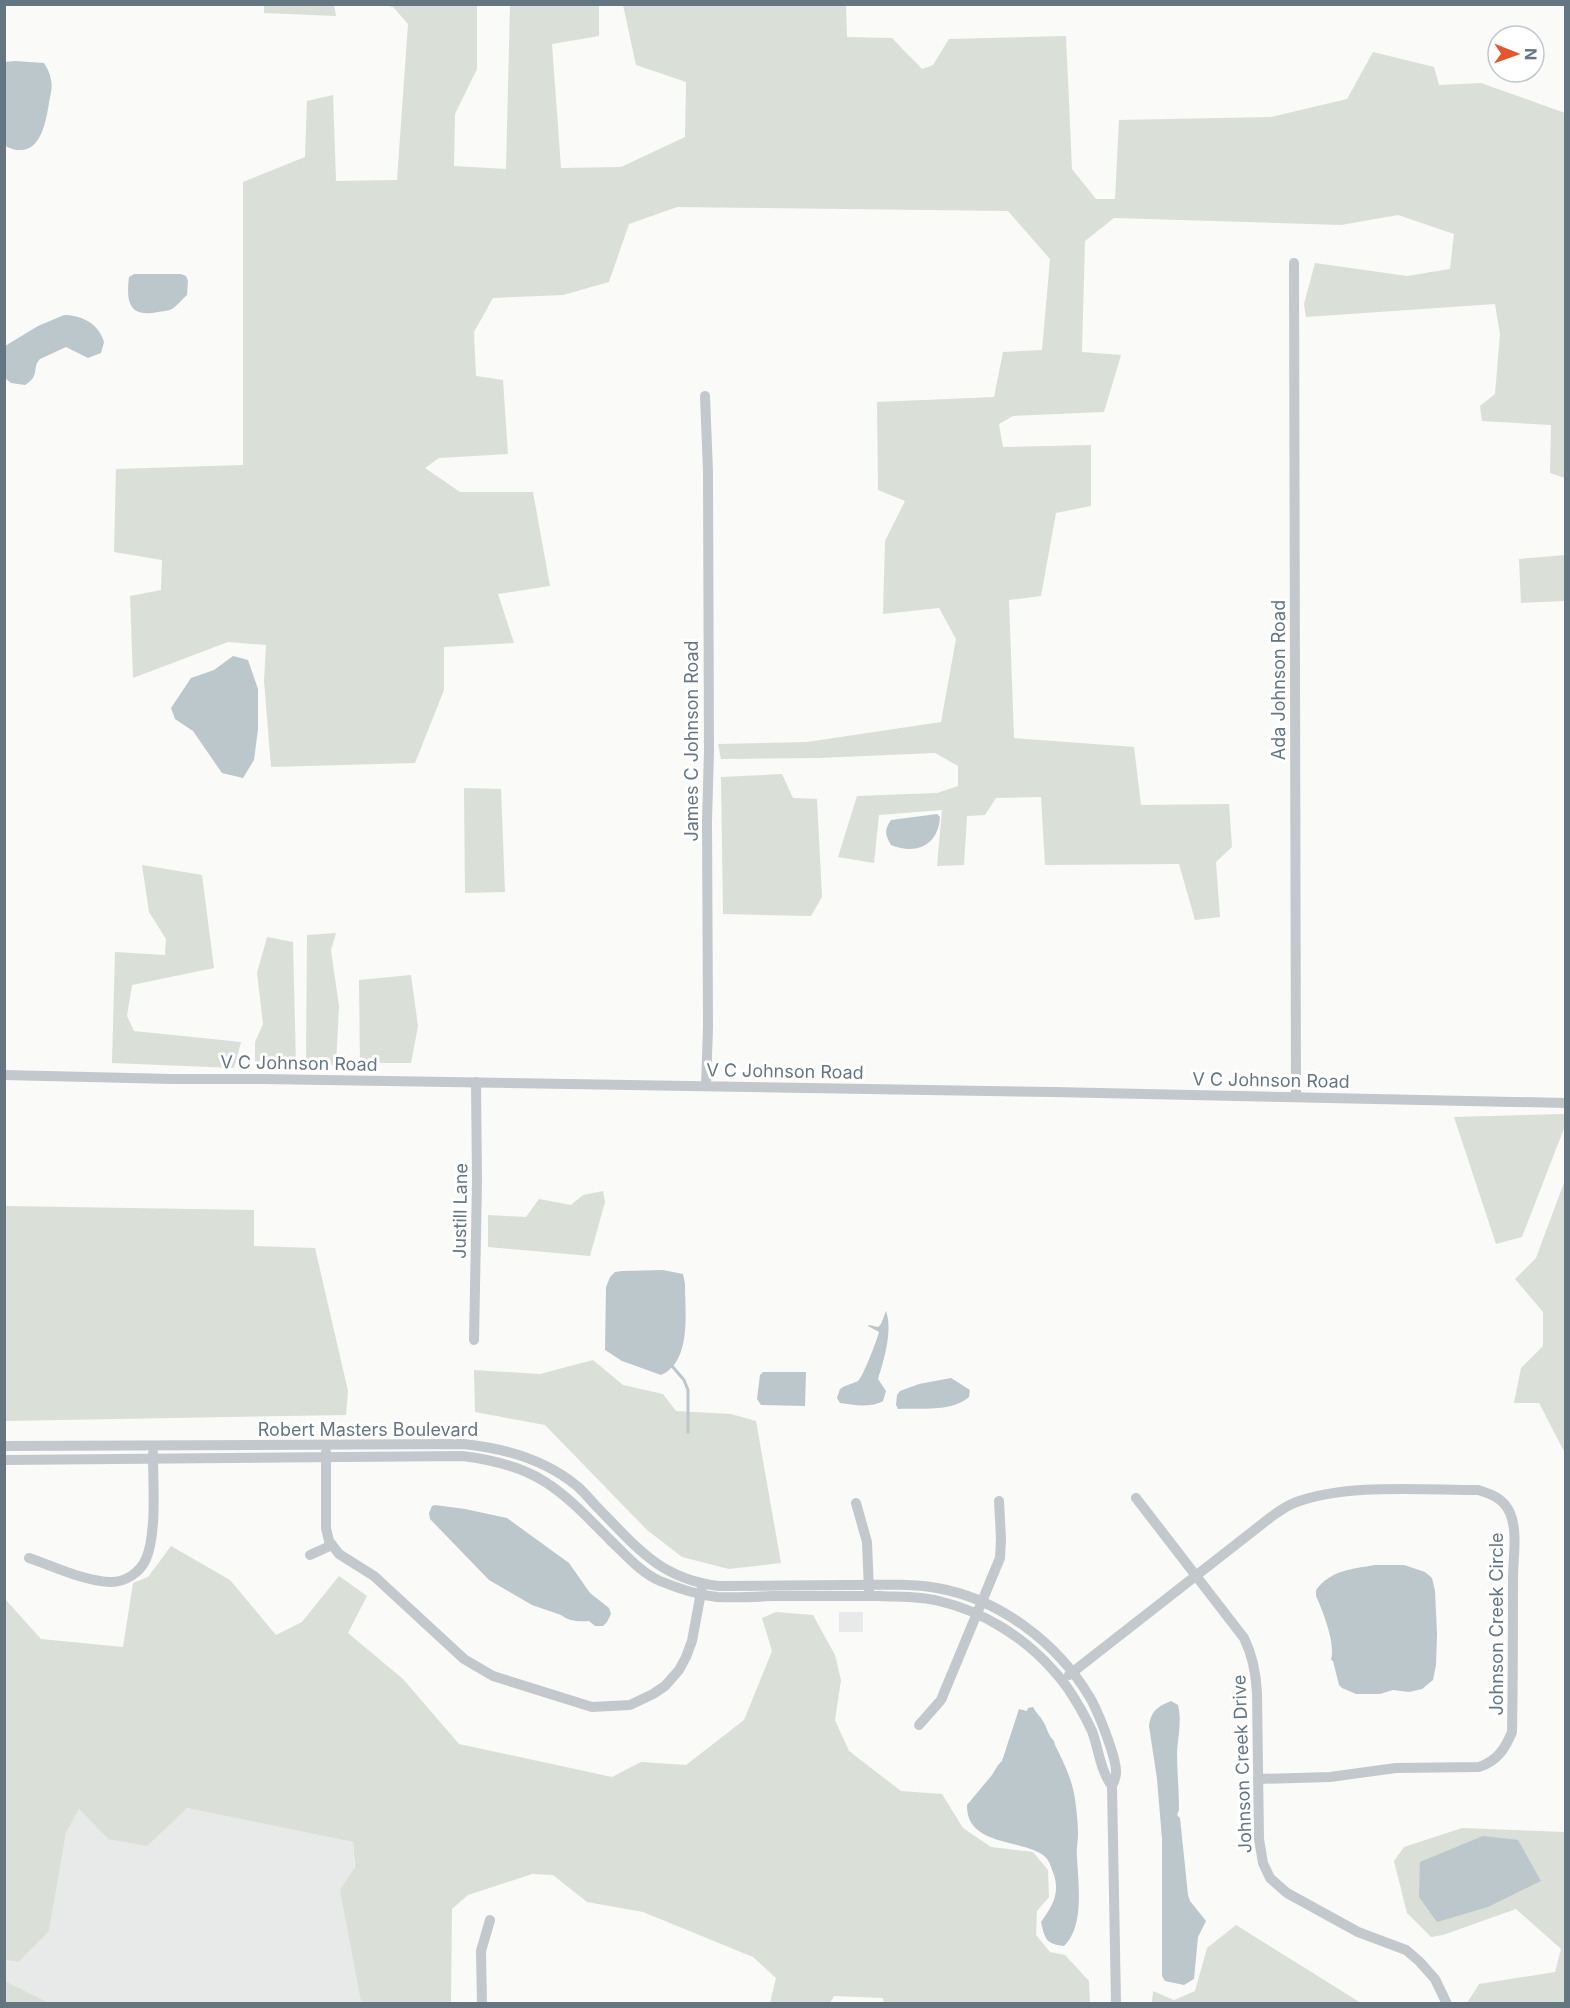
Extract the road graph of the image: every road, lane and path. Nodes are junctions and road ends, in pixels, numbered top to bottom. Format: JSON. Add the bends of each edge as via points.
{"nodes":[{"id":1,"x":1294,"y":263,"type":"dead end"},
{"id":2,"x":705,"y":396,"type":"dead end"},
{"id":3,"x":4,"y":1075,"type":"edge"},
{"id":4,"x":476,"y":1083,"type":"junction"},
{"id":5,"x":706,"y":1086,"type":"junction"},
{"id":6,"x":1296,"y":1097,"type":"junction"},
{"id":7,"x":1566,"y":1103,"type":"edge"},
{"id":8,"x":474,"y":1340,"type":"dead end"},
{"id":9,"x":326,"y":1444,"type":"junction"},
{"id":10,"x":153,"y":1445,"type":"junction"},
{"id":11,"x":4,"y":1446,"type":"edge"},
{"id":12,"x":326,"y":1457,"type":"junction"},
{"id":13,"x":153,"y":1459,"type":"junction"},
{"id":14,"x":4,"y":1460,"type":"edge"},
{"id":15,"x":1136,"y":1498,"type":"dead end"},
{"id":16,"x":999,"y":1501,"type":"dead end"},
{"id":17,"x":856,"y":1503,"type":"dead end"},
{"id":18,"x":332,"y":1545,"type":"junction"},
{"id":19,"x":310,"y":1555,"type":"dead end"},
{"id":20,"x":29,"y":1558,"type":"dead end"},
{"id":21,"x":1196,"y":1576,"type":"junction"},
{"id":22,"x":701,"y":1588,"type":"junction"},
{"id":23,"x":869,"y":1590,"type":"junction"},
{"id":24,"x":981,"y":1603,"type":"junction"},
{"id":25,"x":976,"y":1614,"type":"junction"},
{"id":26,"x":1072,"y":1672,"type":"junction"},
{"id":27,"x":1062,"y":1680,"type":"junction"},
{"id":28,"x":919,"y":1725,"type":"dead end"},
{"id":29,"x":1258,"y":1779,"type":"junction"},
{"id":30,"x":1112,"y":1786,"type":"junction"},
{"id":31,"x":490,"y":1920,"type":"dead end"},
{"id":32,"x":482,"y":2004,"type":"edge"},
{"id":33,"x":1116,"y":2004,"type":"edge"},
{"id":34,"x":1447,"y":2004,"type":"edge"}],
"edges":[{"from":1,"to":6,"type":"street","name":"Ada Johnson Road"},
{"from":2,"to":5,"type":"street","name":"James C Johnson Road","via":[[709,736]]},
{"from":3,"to":4,"type":"street","name":"V C Johnson Road"},
{"from":4,"to":5,"type":"street","name":"V C Johnson Road"},
{"from":4,"to":8,"type":"street","name":"Justill Lane"},
{"from":5,"to":6,"type":"street","name":"V C Johnson Road"},
{"from":6,"to":7,"type":"street","name":"V C Johnson Road"},
{"from":9,"to":10,"type":"street","name":"Robert Masters Boulevard"},
{"from":9,"to":12,"type":"street"},
{"from":9,"to":22,"type":"street","name":"Robert Masters Boulevard","via":[[463,1444],[534,1460],[577,1487],[639,1551]]},
{"from":10,"to":11,"type":"street","name":"Robert Masters Boulevard"},
{"from":10,"to":13,"type":"street"},
{"from":12,"to":13,"type":"street","name":"Robert Masters Boulevard"},
{"from":12,"to":18,"type":"street","via":[[326,1528]]},
{"from":12,"to":22,"type":"street","name":"Robert Masters Boulevard","via":[[462,1456],[527,1470],[574,1503],[640,1569],[658,1580]]},
{"from":13,"to":14,"type":"street","name":"Robert Masters Boulevard"},
{"from":13,"to":20,"type":"street","via":[[151,1543],[146,1561],[137,1573],[117,1582],[96,1581]]},
{"from":15,"to":21,"type":"street","name":"Johnson Creek Drive"},
{"from":16,"to":24,"type":"street","via":[[1000,1558]]},
{"from":17,"to":23,"type":"street","via":[[867,1542]]},
{"from":18,"to":19,"type":"street"},
{"from":18,"to":22,"type":"street","via":[[339,1554],[374,1576],[464,1659],[493,1676],[592,1707],[630,1705],[667,1684],[679,1670],[692,1641]]},
{"from":21,"to":26,"type":"street","name":"Johnson Creek Circle"},
{"from":21,"to":29,"type":"street","name":"Johnson Creek Drive","via":[[1244,1638],[1256,1669]]},
{"from":21,"to":29,"type":"street","name":"Johnson Creek Circle","via":[[1271,1517],[1293,1503],[1316,1496],[1350,1490],[1478,1490],[1501,1500],[1511,1514],[1512,1732],[1503,1759],[1479,1767],[1396,1768],[1340,1776]]},
{"from":22,"to":23,"type":"street","name":"Robert Masters Boulevard"},
{"from":23,"to":24,"type":"street","name":"Robert Masters Boulevard","via":[[904,1585],[939,1588]]},
{"from":23,"to":25,"type":"street","name":"Robert Masters Boulevard","via":[[937,1600]]},
{"from":24,"to":25,"type":"street"},
{"from":24,"to":26,"type":"street","name":"Robert Masters Boulevard","via":[[1020,1623],[1051,1647]]},
{"from":25,"to":27,"type":"street","name":"Robert Masters Boulevard","via":[[1032,1648]]},
{"from":25,"to":28,"type":"street","via":[[940,1700]]},
{"from":26,"to":27,"type":"street","name":"Johnson Creek Circle"},
{"from":26,"to":30,"type":"street","name":"Robert Masters Boulevard","via":[[1104,1729],[1116,1771]]},
{"from":27,"to":30,"type":"street","name":"Robert Masters Boulevard","via":[[1092,1732],[1105,1776]]},
{"from":29,"to":34,"type":"street","name":"Johnson Creek Drive","via":[[1259,1839],[1270,1878],[1287,1893],[1358,1932],[1406,1950],[1435,1979]]},
{"from":30,"to":33,"type":"street","name":"Robert Masters Boulevard"},
{"from":31,"to":32,"type":"street","via":[[481,1951]]}]}
